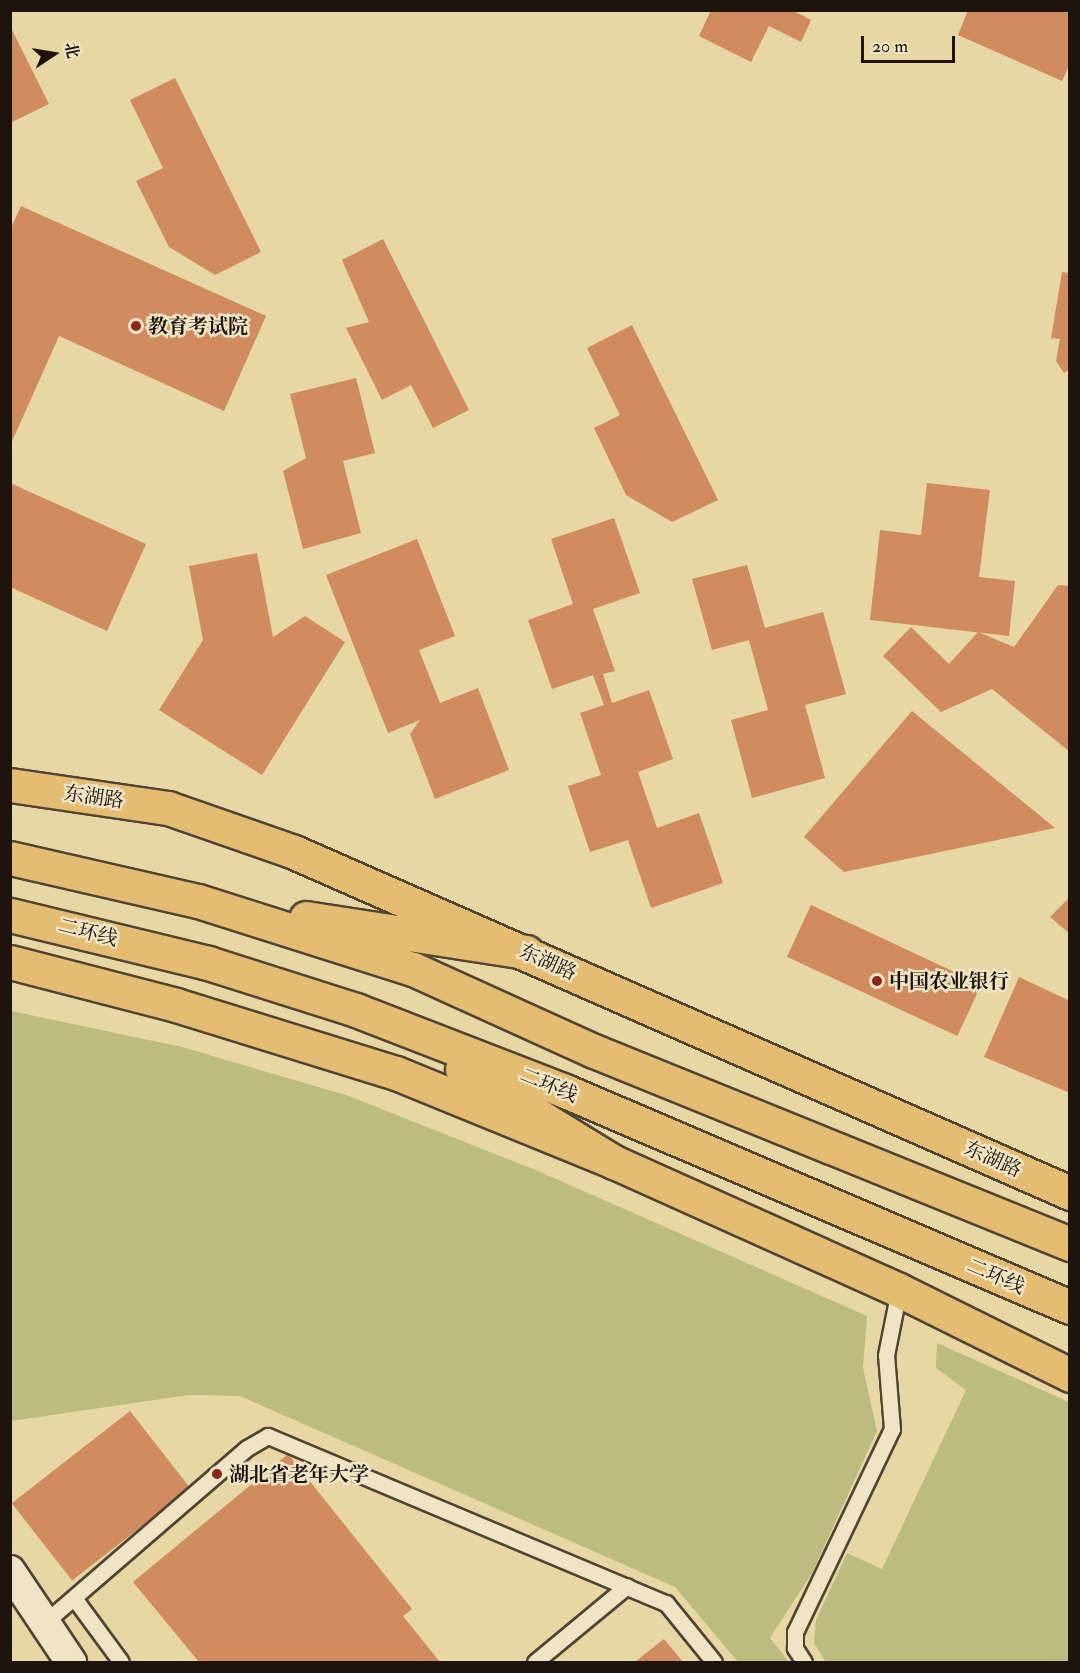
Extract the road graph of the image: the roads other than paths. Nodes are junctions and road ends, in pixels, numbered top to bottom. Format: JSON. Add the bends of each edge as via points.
{"nodes":[{"id":1,"x":10,"y":785,"type":"edge"},
{"id":2,"x":10,"y":858,"type":"edge"},
{"id":3,"x":198,"y":901,"type":"junction"},
{"id":4,"x":10,"y":915,"type":"edge"},
{"id":5,"x":526,"y":952,"type":"junction"},
{"id":6,"x":10,"y":962,"type":"edge"},
{"id":7,"x":208,"y":963,"type":"junction"},
{"id":8,"x":614,"y":1162,"type":"junction"},
{"id":9,"x":1070,"y":1193,"type":"edge"},
{"id":10,"x":1070,"y":1244,"type":"edge"},
{"id":11,"x":898,"y":1290,"type":"junction"},
{"id":12,"x":1070,"y":1307,"type":"edge"},
{"id":13,"x":1070,"y":1375,"type":"edge"},
{"id":14,"x":10,"y":1571,"type":"edge"},
{"id":15,"x":627,"y":1586,"type":"junction"},
{"id":16,"x":74,"y":1598,"type":"junction"},
{"id":17,"x":43,"y":1624,"type":"junction"},
{"id":18,"x":71,"y":1662,"type":"edge"},
{"id":19,"x":121,"y":1662,"type":"edge"},
{"id":20,"x":535,"y":1662,"type":"edge"},
{"id":21,"x":714,"y":1662,"type":"edge"},
{"id":22,"x":804,"y":1662,"type":"edge"}],
"edges":[{"from":1,"to":5,"type":"main road","name":"东湖路","via":[[168,808],[294,852]]},
{"from":2,"to":3,"type":"main road"},
{"from":3,"to":5,"type":"main road"},
{"from":3,"to":10,"type":"main road","via":[[413,969],[594,1051]]},
{"from":4,"to":7,"type":"main road","name":"二环线"},
{"from":5,"to":9,"type":"main road","name":"东湖路"},
{"from":6,"to":8,"type":"main road","via":[[187,1008],[396,1072]]},
{"from":7,"to":8,"type":"main road","via":[[441,1057]]},
{"from":7,"to":12,"type":"main road","name":"二环线","via":[[356,1010],[565,1091]]},
{"from":8,"to":11,"type":"main road"},
{"from":11,"to":13,"type":"main road"},
{"from":11,"to":22,"type":"lane","via":[[886,1355],[892,1429],[795,1632],[795,1648]]},
{"from":14,"to":17,"type":"street"},
{"from":15,"to":16,"type":"lane","via":[[268,1436],[247,1448]]},
{"from":15,"to":20,"type":"lane"},
{"from":15,"to":21,"type":"lane","via":[[666,1603]]},
{"from":16,"to":17,"type":"lane"},
{"from":16,"to":19,"type":"lane"},
{"from":17,"to":18,"type":"street"}]}
